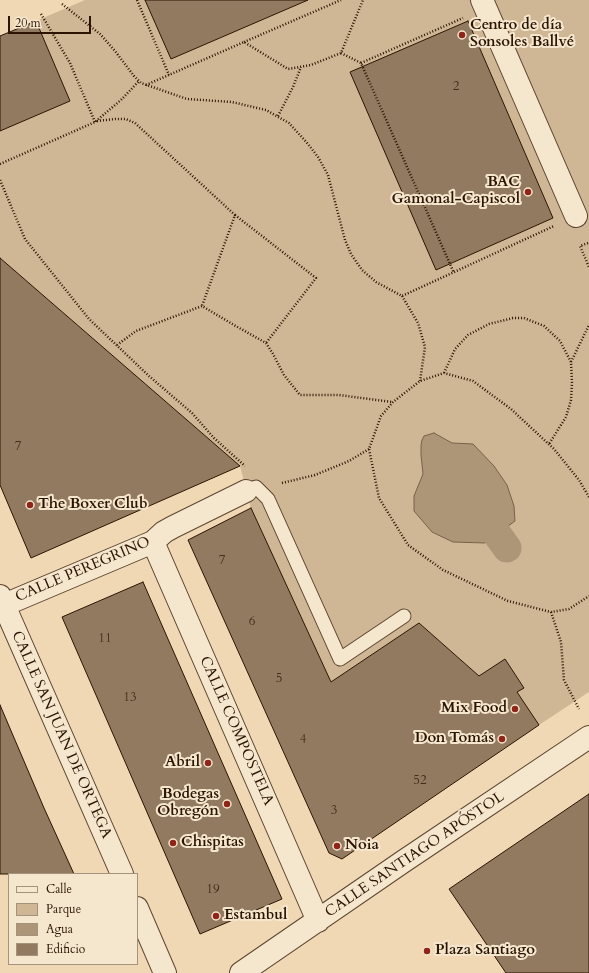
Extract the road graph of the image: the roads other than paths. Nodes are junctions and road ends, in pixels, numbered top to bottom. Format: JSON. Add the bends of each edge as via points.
{"nodes":[{"id":1,"x":483,"y":4,"type":"edge"},
{"id":2,"x":576,"y":216,"type":"road end"},
{"id":3,"x":251,"y":489,"type":"joint"},
{"id":4,"x":153,"y":542,"type":"junction"},
{"id":5,"x":2,"y":600,"type":"edge"},
{"id":6,"x":404,"y":616,"type":"dead end"},
{"id":7,"x":589,"y":737,"type":"edge"},
{"id":8,"x":122,"y":873,"type":"edge"},
{"id":9,"x":138,"y":910,"type":"edge"},
{"id":10,"x":318,"y":921,"type":"junction"},
{"id":11,"x":166,"y":973,"type":"edge"},
{"id":12,"x":241,"y":973,"type":"edge"}],
"edges":[{"from":1,"to":2,"type":"street"},
{"from":3,"to":4,"type":"street","name":"CALLE PEREGRINO","via":[[173,527]]},
{"from":3,"to":6,"type":"lane","via":[[268,499],[340,659]]},
{"from":4,"to":5,"type":"street","name":"CALLE PEREGRINO"},
{"from":4,"to":10,"type":"street","name":"CALLE COMPOSTELA"},
{"from":5,"to":8,"type":"street","name":"CALLE SAN JUAN DE ORTEGA"},
{"from":7,"to":10,"type":"street","name":"CALLE SANTIAGO APÓSTOL"},
{"from":9,"to":11,"type":"street"},
{"from":10,"to":12,"type":"street","name":"CALLE SANTIAGO APÓSTOL"}]}
